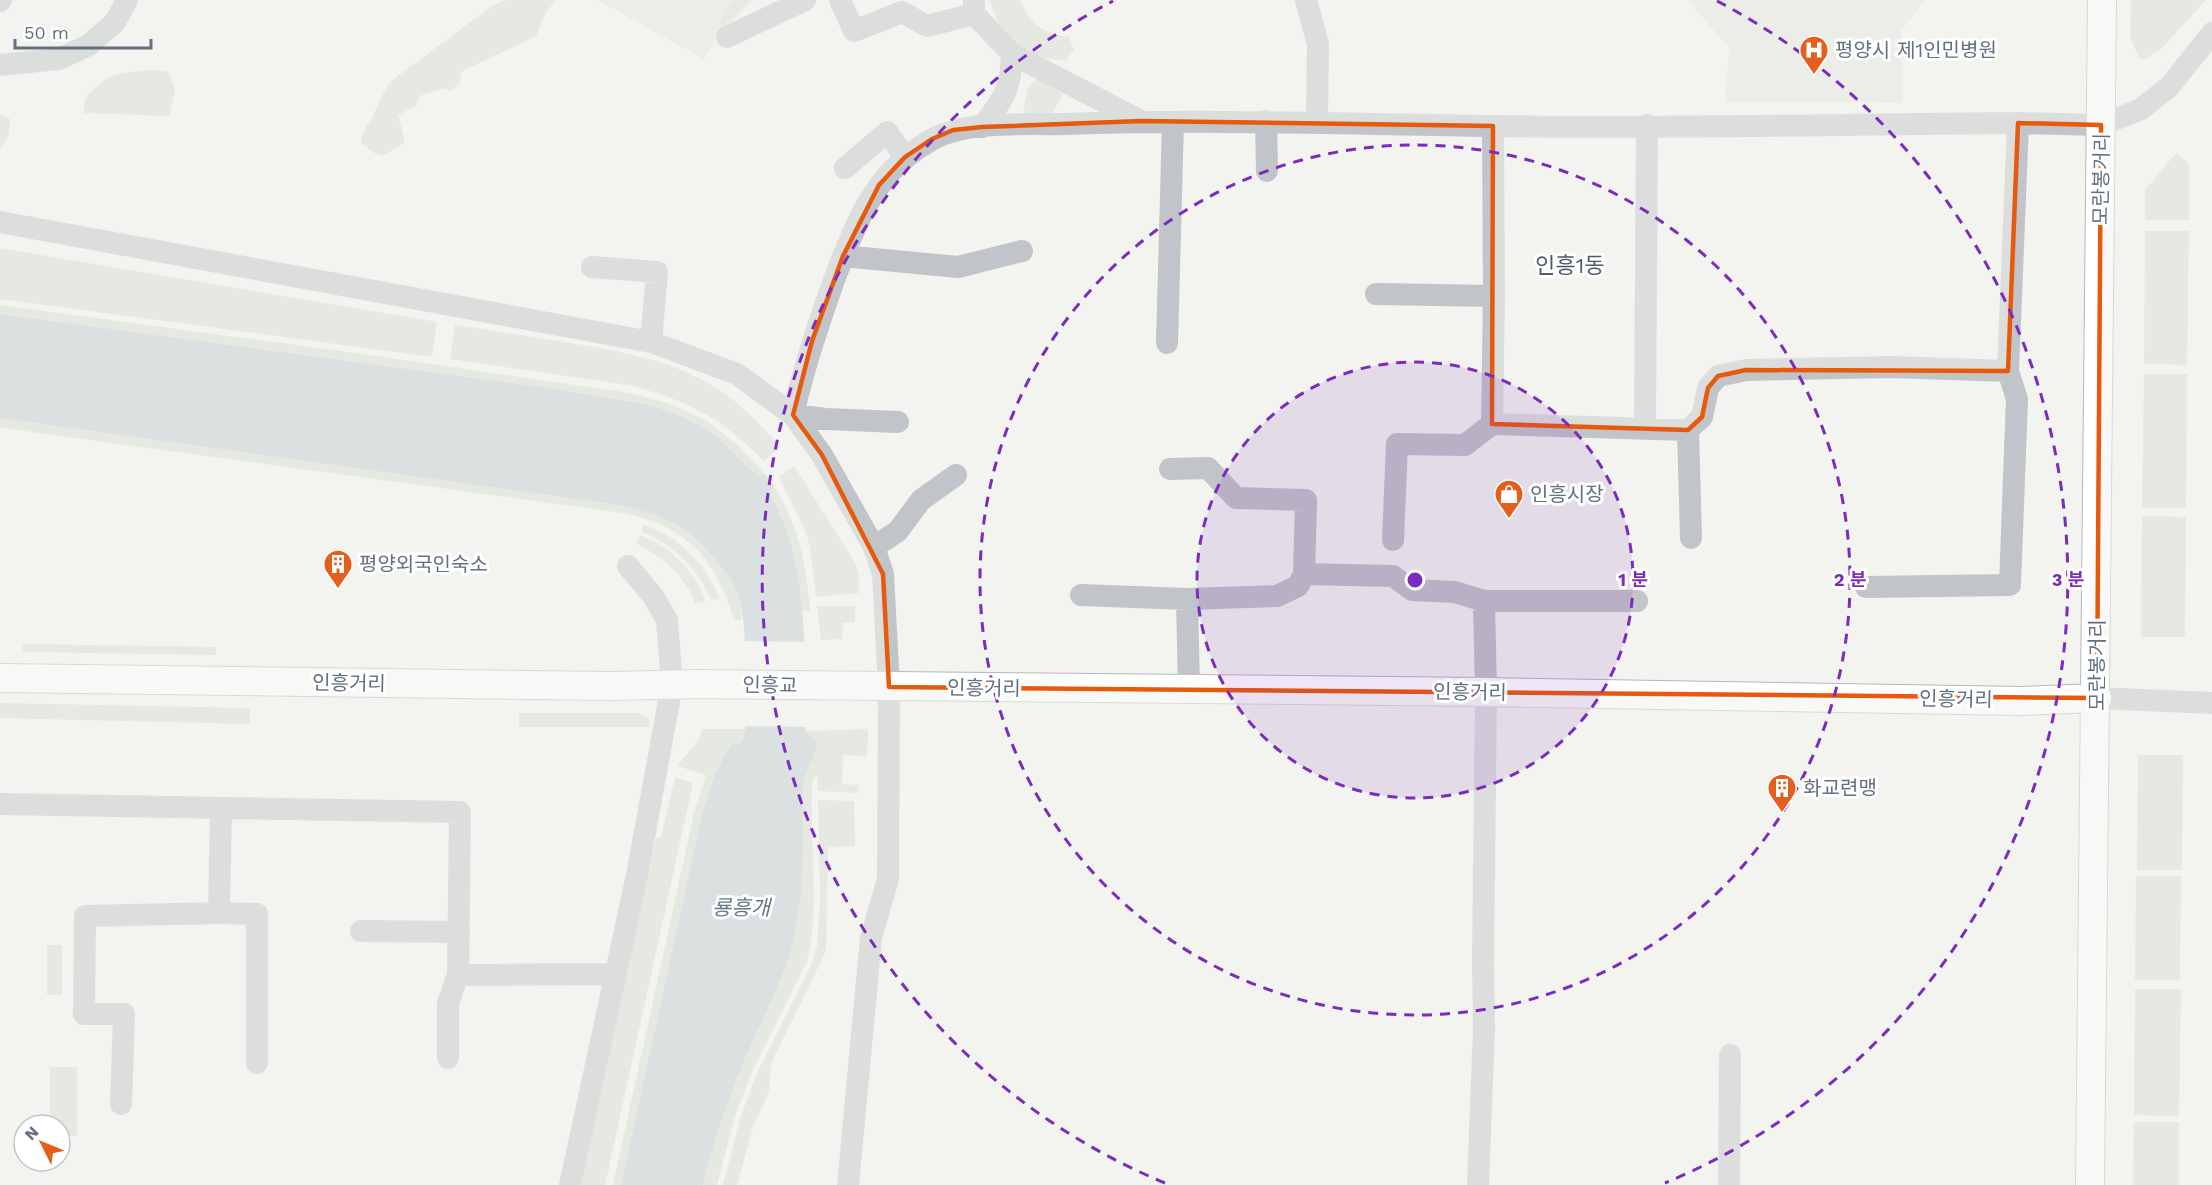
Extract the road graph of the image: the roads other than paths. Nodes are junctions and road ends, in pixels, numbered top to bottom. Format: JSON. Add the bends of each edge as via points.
{"nodes":[{"id":1,"x":127,"y":0,"type":"edge"},
{"id":2,"x":805,"y":0,"type":"edge"},
{"id":3,"x":840,"y":0,"type":"edge"},
{"id":4,"x":1306,"y":0,"type":"edge"},
{"id":5,"x":2102,"y":0,"type":"edge"},
{"id":6,"x":974,"y":7,"type":"edge"},
{"id":7,"x":2212,"y":33,"type":"edge"},
{"id":8,"x":727,"y":37,"type":"dead end"},
{"id":9,"x":1012,"y":54,"type":"junction"},
{"id":10,"x":0,"y":65,"type":"edge"},
{"id":11,"x":1141,"y":121,"type":"junction"},
{"id":12,"x":1266,"y":121,"type":"junction"},
{"id":13,"x":1173,"y":122,"type":"junction"},
{"id":14,"x":1317,"y":123,"type":"junction"},
{"id":15,"x":2018,"y":123,"type":"junction"},
{"id":16,"x":1647,"y":125,"type":"junction"},
{"id":17,"x":2101,"y":125,"type":"junction"},
{"id":18,"x":1493,"y":126,"type":"junction"},
{"id":19,"x":982,"y":127,"type":"junction"},
{"id":20,"x":905,"y":157,"type":"junction"},
{"id":21,"x":845,"y":168,"type":"dead end"},
{"id":22,"x":1267,"y":171,"type":"dead end"},
{"id":23,"x":0,"y":222,"type":"edge"},
{"id":24,"x":1022,"y":251,"type":"dead end"},
{"id":25,"x":843,"y":256,"type":"junction"},
{"id":26,"x":592,"y":267,"type":"dead end"},
{"id":27,"x":1376,"y":294,"type":"dead end"},
{"id":28,"x":1494,"y":296,"type":"junction"},
{"id":29,"x":651,"y":342,"type":"junction"},
{"id":30,"x":1167,"y":343,"type":"dead end"},
{"id":31,"x":2008,"y":371,"type":"junction"},
{"id":32,"x":793,"y":415,"type":"junction"},
{"id":33,"x":898,"y":422,"type":"dead end"},
{"id":34,"x":1492,"y":423,"type":"junction"},
{"id":35,"x":1645,"y":428,"type":"junction"},
{"id":36,"x":1688,"y":430,"type":"junction"},
{"id":37,"x":1170,"y":469,"type":"dead end"},
{"id":38,"x":956,"y":475,"type":"dead end"},
{"id":39,"x":1690,"y":538,"type":"dead end"},
{"id":40,"x":1393,"y":540,"type":"dead end"},
{"id":41,"x":874,"y":547,"type":"junction"},
{"id":42,"x":628,"y":566,"type":"dead end"},
{"id":43,"x":1304,"y":574,"type":"junction"},
{"id":44,"x":1866,"y":587,"type":"dead end"},
{"id":45,"x":1082,"y":595,"type":"dead end"},
{"id":46,"x":1187,"y":599,"type":"junction"},
{"id":47,"x":1484,"y":601,"type":"junction"},
{"id":48,"x":1636,"y":601,"type":"dead end"},
{"id":49,"x":0,"y":678,"type":"edge"},
{"id":50,"x":685,"y":685,"type":"junction"},
{"id":51,"x":843,"y":686,"type":"joint"},
{"id":52,"x":890,"y":687,"type":"junction"},
{"id":53,"x":1189,"y":690,"type":"junction"},
{"id":54,"x":1486,"y":692,"type":"junction"},
{"id":55,"x":2097,"y":698,"type":"junction"},
{"id":56,"x":2212,"y":703,"type":"edge"},
{"id":57,"x":0,"y":804,"type":"edge"},
{"id":58,"x":221,"y":808,"type":"junction"},
{"id":59,"x":219,"y":913,"type":"junction"},
{"id":60,"x":361,"y":931,"type":"dead end"},
{"id":61,"x":459,"y":932,"type":"junction"},
{"id":62,"x":614,"y":974,"type":"junction"},
{"id":63,"x":458,"y":975,"type":"junction"},
{"id":64,"x":1730,"y":1055,"type":"dead end"},
{"id":65,"x":448,"y":1058,"type":"dead end"},
{"id":66,"x":257,"y":1063,"type":"dead end"},
{"id":67,"x":121,"y":1104,"type":"dead end"},
{"id":68,"x":570,"y":1185,"type":"edge"},
{"id":69,"x":848,"y":1185,"type":"edge"},
{"id":70,"x":1478,"y":1185,"type":"edge"},
{"id":71,"x":1729,"y":1185,"type":"edge"},
{"id":72,"x":2090,"y":1185,"type":"edge"}],
"edges":[{"from":1,"to":10,"type":"street","via":[[115,22],[89,45],[59,59]]},
{"from":2,"to":8,"type":"street"},
{"from":3,"to":6,"type":"street","via":[[854,31],[902,12],[927,27]]},
{"from":4,"to":14,"type":"street","via":[[1318,44]]},
{"from":5,"to":17,"type":"main road","name":"모란봉거리"},
{"from":6,"to":9,"type":"street"},
{"from":7,"to":17,"type":"street","via":[[2169,87],[2140,110]]},
{"from":9,"to":11,"type":"street"},
{"from":9,"to":19,"type":"street","via":[[1011,76],[1003,100]]},
{"from":11,"to":13,"type":"street"},
{"from":11,"to":19,"type":"street"},
{"from":12,"to":13,"type":"street"},
{"from":12,"to":14,"type":"street"},
{"from":12,"to":22,"type":"street"},
{"from":13,"to":30,"type":"street"},
{"from":14,"to":18,"type":"street"},
{"from":15,"to":16,"type":"street"},
{"from":15,"to":17,"type":"street"},
{"from":15,"to":31,"type":"street"},
{"from":16,"to":18,"type":"street"},
{"from":16,"to":35,"type":"street"},
{"from":17,"to":55,"type":"main road","name":"모란봉거리"},
{"from":18,"to":28,"type":"street"},
{"from":19,"to":20,"type":"street","via":[[953,130]]},
{"from":20,"to":21,"type":"street","via":[[887,132]]},
{"from":20,"to":25,"type":"street","via":[[879,185]]},
{"from":23,"to":29,"type":"street"},
{"from":24,"to":25,"type":"street","via":[[958,267]]},
{"from":25,"to":32,"type":"street","via":[[812,341]]},
{"from":26,"to":29,"type":"street","via":[[657,272]]},
{"from":27,"to":28,"type":"street"},
{"from":28,"to":34,"type":"street"},
{"from":29,"to":32,"type":"street","via":[[737,374]]},
{"from":31,"to":36,"type":"street","via":[[1893,367],[1746,370],[1718,376],[1708,388],[1702,417]]},
{"from":31,"to":44,"type":"street","via":[[2017,399],[2010,585]]},
{"from":32,"to":33,"type":"street"},
{"from":32,"to":41,"type":"street","via":[[822,455]]},
{"from":34,"to":35,"type":"street"},
{"from":34,"to":40,"type":"street","via":[[1465,445],[1397,444]]},
{"from":35,"to":36,"type":"street"},
{"from":36,"to":39,"type":"street"},
{"from":37,"to":43,"type":"street","via":[[1208,468],[1236,498],[1306,500]]},
{"from":38,"to":41,"type":"street","via":[[921,500],[898,531]]},
{"from":41,"to":52,"type":"street","via":[[883,574]]},
{"from":42,"to":50,"type":"street","via":[[667,620]]},
{"from":43,"to":46,"type":"street","via":[[1298,586],[1277,596]]},
{"from":43,"to":47,"type":"street","via":[[1393,576],[1412,590],[1455,592]]},
{"from":45,"to":46,"type":"street"},
{"from":46,"to":53,"type":"street"},
{"from":47,"to":48,"type":"street"},
{"from":47,"to":54,"type":"street"},
{"from":49,"to":50,"type":"main road","name":"인흥거리"},
{"from":50,"to":51,"type":"main road","name":"인흥교"},
{"from":50,"to":62,"type":"street"},
{"from":51,"to":52,"type":"main road","name":"인흥거리"},
{"from":52,"to":53,"type":"main road","name":"인흥거리"},
{"from":52,"to":69,"type":"street","via":[[888,879],[871,938]]},
{"from":53,"to":54,"type":"main road","name":"인흥거리"},
{"from":54,"to":55,"type":"main road","name":"인흥거리","via":[[2021,701]]},
{"from":54,"to":70,"type":"street","via":[[1484,1027]]},
{"from":55,"to":56,"type":"street"},
{"from":55,"to":72,"type":"main road","name":"모란봉거리"},
{"from":57,"to":58,"type":"street"},
{"from":58,"to":59,"type":"street"},
{"from":58,"to":61,"type":"street","via":[[460,812]]},
{"from":59,"to":66,"type":"street","via":[[257,914]]},
{"from":59,"to":67,"type":"street","via":[[85,916],[84,1014],[124,1014]]},
{"from":60,"to":61,"type":"street"},
{"from":61,"to":63,"type":"street"},
{"from":62,"to":63,"type":"street"},
{"from":62,"to":68,"type":"street"},
{"from":63,"to":65,"type":"street","via":[[448,1003]]},
{"from":64,"to":71,"type":"street"}]}
